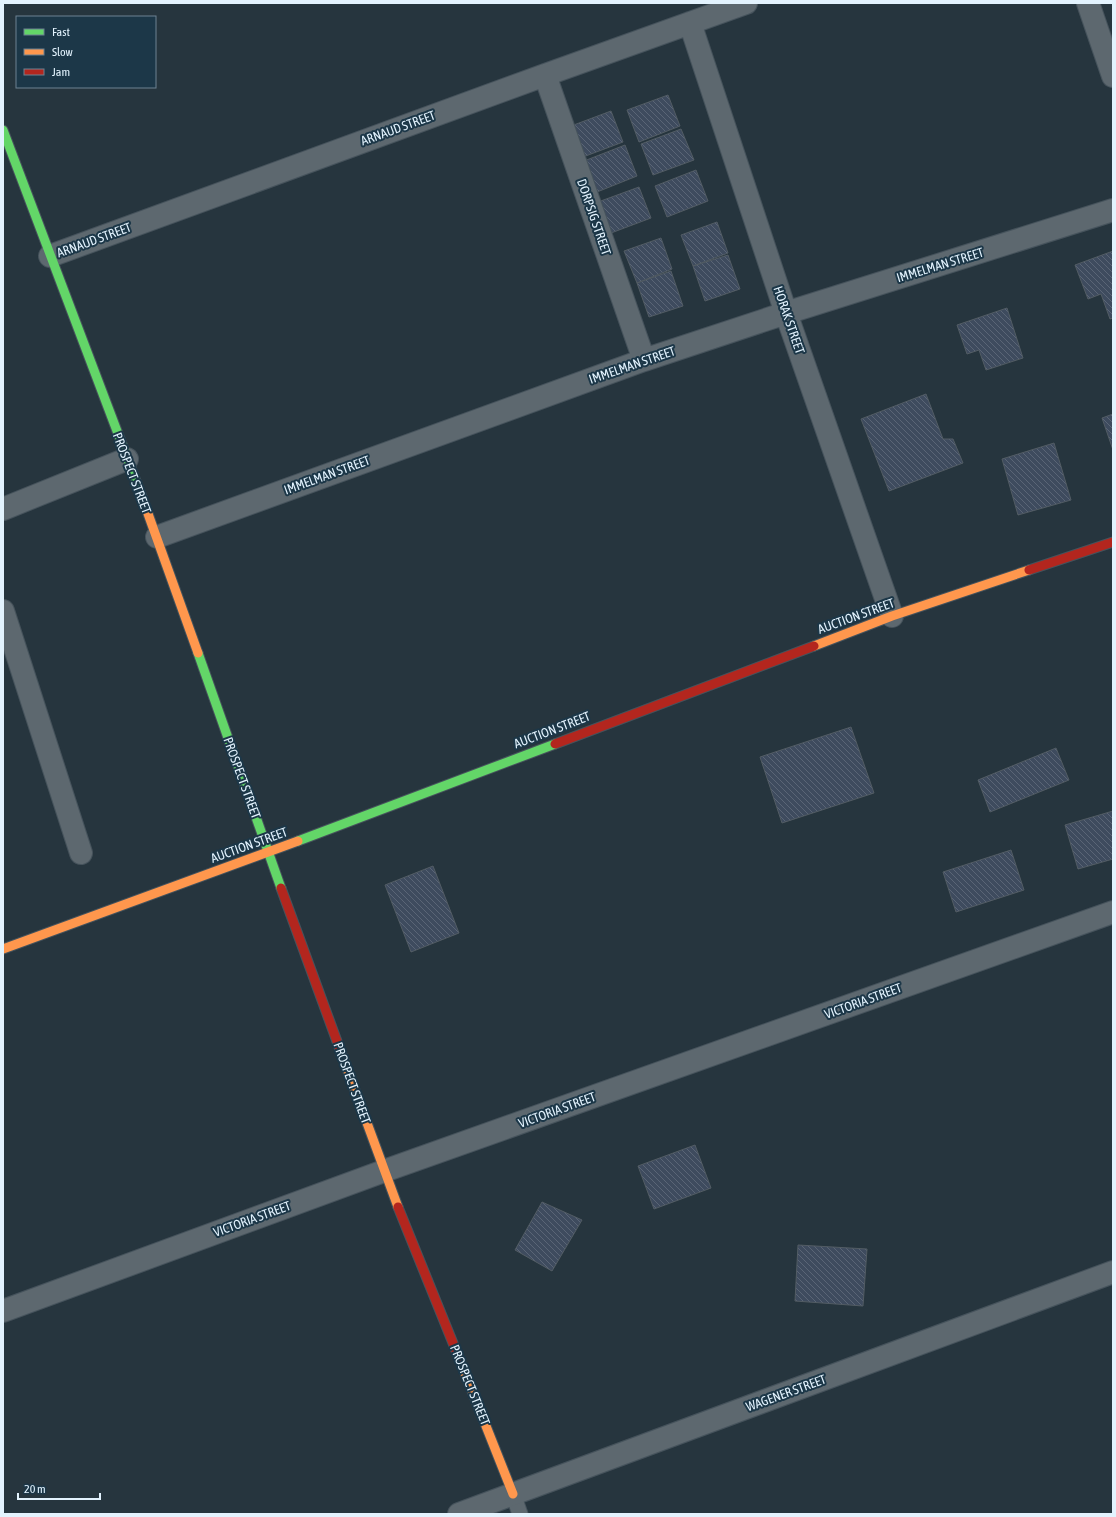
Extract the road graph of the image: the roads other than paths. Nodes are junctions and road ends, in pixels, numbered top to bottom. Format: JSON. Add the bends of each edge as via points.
{"nodes":[{"id":1,"x":746,"y":3,"type":"edge"},
{"id":2,"x":1088,"y":3,"type":"edge"},
{"id":3,"x":690,"y":23,"type":"junction"},
{"id":4,"x":545,"y":74,"type":"junction"},
{"id":5,"x":1113,"y":76,"type":"edge"},
{"id":6,"x":3,"y":130,"type":"edge"},
{"id":7,"x":1113,"y":210,"type":"edge"},
{"id":8,"x":50,"y":256,"type":"junction"},
{"id":9,"x":786,"y":313,"type":"junction"},
{"id":10,"x":644,"y":360,"type":"junction"},
{"id":11,"x":127,"y":459,"type":"junction"},
{"id":12,"x":3,"y":509,"type":"edge"},
{"id":13,"x":157,"y":537,"type":"junction"},
{"id":14,"x":1113,"y":542,"type":"edge"},
{"id":15,"x":3,"y":612,"type":"edge"},
{"id":16,"x":892,"y":616,"type":"junction"},
{"id":17,"x":268,"y":852,"type":"junction"},
{"id":18,"x":82,"y":853,"type":"dead end"},
{"id":19,"x":1113,"y":912,"type":"edge"},
{"id":20,"x":3,"y":948,"type":"edge"},
{"id":21,"x":384,"y":1171,"type":"junction"},
{"id":22,"x":1113,"y":1272,"type":"edge"},
{"id":23,"x":3,"y":1311,"type":"edge"},
{"id":24,"x":517,"y":1504,"type":"edge"},
{"id":25,"x":459,"y":1514,"type":"edge"}],
"edges":[{"from":1,"to":3,"type":"street","name":"ARNAUD STREET"},
{"from":2,"to":5,"type":"street"},
{"from":3,"to":4,"type":"street","name":"ARNAUD STREET"},
{"from":3,"to":9,"type":"street","name":"HORAK STREET"},
{"from":4,"to":8,"type":"street","name":"ARNAUD STREET"},
{"from":4,"to":10,"type":"street","name":"DORPSIG STREET"},
{"from":6,"to":8,"type":"street","name":"PROSPECT STREET"},
{"from":7,"to":9,"type":"street","name":"IMMELMAN STREET"},
{"from":8,"to":11,"type":"street","name":"PROSPECT STREET"},
{"from":9,"to":10,"type":"street","name":"IMMELMAN STREET"},
{"from":9,"to":16,"type":"street","name":"HORAK STREET"},
{"from":10,"to":13,"type":"street","name":"IMMELMAN STREET"},
{"from":11,"to":12,"type":"street"},
{"from":11,"to":13,"type":"street","name":"PROSPECT STREET"},
{"from":13,"to":17,"type":"street","name":"PROSPECT STREET"},
{"from":14,"to":16,"type":"street","name":"AUCTION STREET"},
{"from":15,"to":18,"type":"street"},
{"from":16,"to":17,"type":"street","name":"AUCTION STREET"},
{"from":17,"to":20,"type":"street","name":"AUCTION STREET"},
{"from":17,"to":21,"type":"street","name":"PROSPECT STREET"},
{"from":19,"to":21,"type":"street","name":"VICTORIA STREET"},
{"from":21,"to":23,"type":"street","name":"VICTORIA STREET"},
{"from":21,"to":24,"type":"street","name":"PROSPECT STREET"},
{"from":22,"to":24,"type":"street","name":"WAGENER STREET"},
{"from":24,"to":25,"type":"street","name":"WAGENER STREET"}]}
